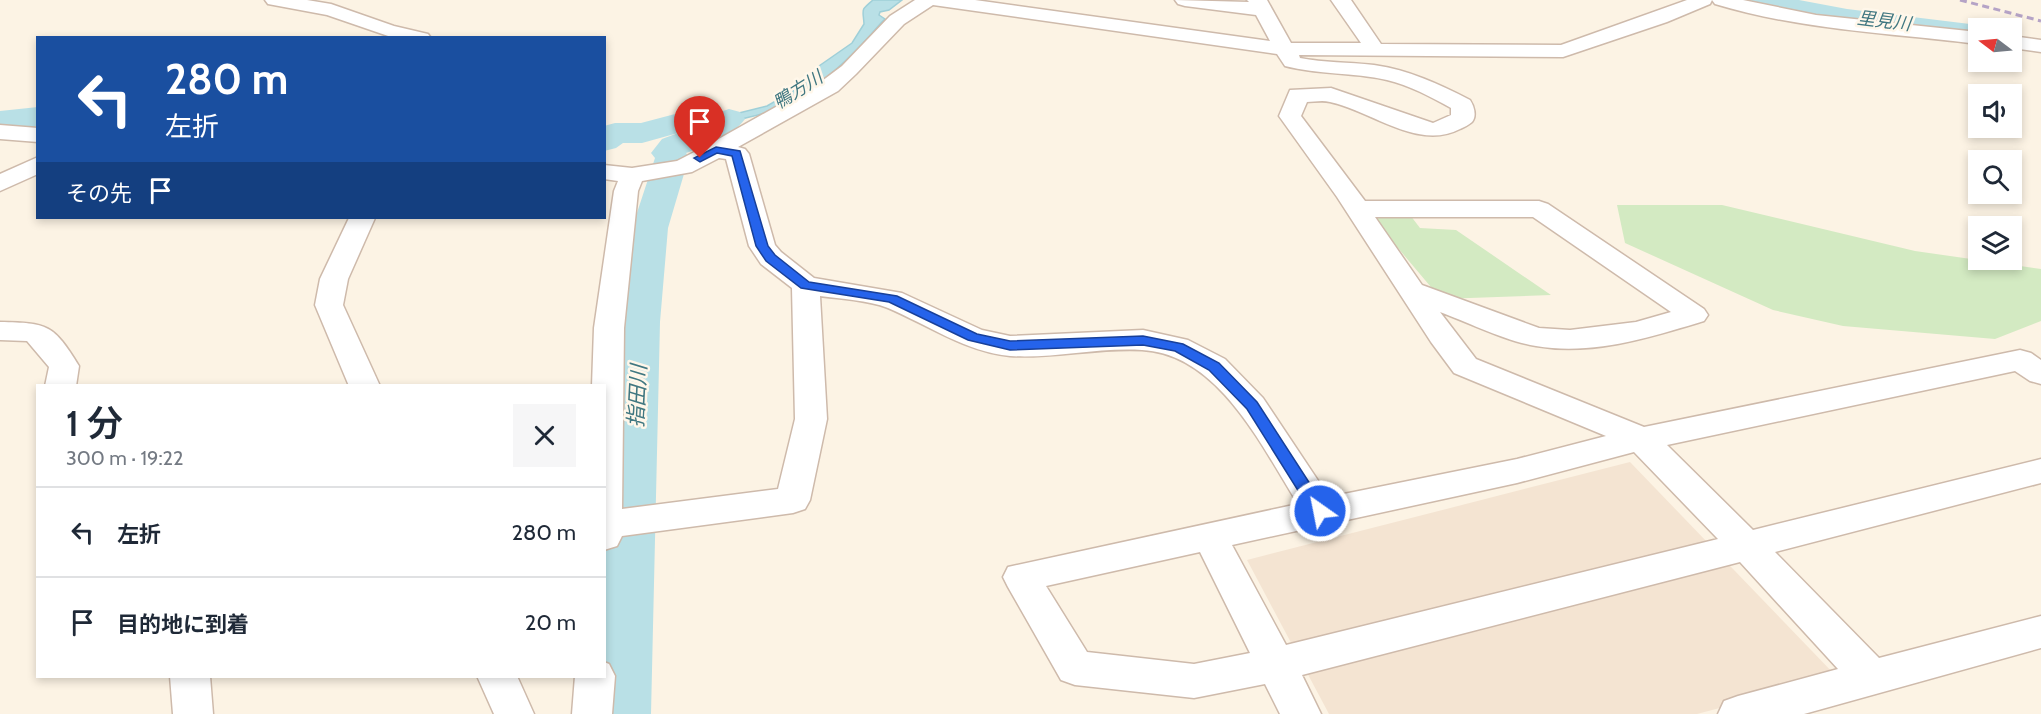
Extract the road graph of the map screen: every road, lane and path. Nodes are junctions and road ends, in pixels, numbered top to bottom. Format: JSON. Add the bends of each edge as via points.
{"nodes":[{"id":1,"x":274,"y":0,"type":"edge"},
{"id":2,"x":928,"y":0,"type":"edge"},
{"id":3,"x":934,"y":0,"type":"edge"},
{"id":4,"x":1185,"y":0,"type":"edge"},
{"id":5,"x":1341,"y":0,"type":"edge"},
{"id":6,"x":1703,"y":0,"type":"edge"},
{"id":7,"x":1722,"y":0,"type":"edge"},
{"id":8,"x":1260,"y":5,"type":"edge"},
{"id":9,"x":1968,"y":35,"type":"edge"},
{"id":10,"x":413,"y":36,"type":"edge"},
{"id":11,"x":2022,"y":43,"type":"edge"},
{"id":12,"x":2041,"y":46,"type":"edge"},
{"id":13,"x":1375,"y":49,"type":"junction"},
{"id":14,"x":1286,"y":50,"type":"junction"},
{"id":15,"x":0,"y":132,"type":"edge"},
{"id":16,"x":36,"y":135,"type":"edge"},
{"id":17,"x":716,"y":150,"type":"junction"},
{"id":18,"x":36,"y":165,"type":"edge"},
{"id":19,"x":627,"y":173,"type":"edge"},
{"id":20,"x":0,"y":184,"type":"edge"},
{"id":21,"x":1357,"y":209,"type":"junction"},
{"id":22,"x":362,"y":219,"type":"edge"},
{"id":23,"x":806,"y":285,"type":"junction"},
{"id":24,"x":1411,"y":291,"type":"junction"},
{"id":25,"x":0,"y":331,"type":"edge"},
{"id":26,"x":2041,"y":374,"type":"edge"},
{"id":27,"x":60,"y":384,"type":"edge"},
{"id":28,"x":364,"y":384,"type":"edge"},
{"id":29,"x":1641,"y":439,"type":"junction"},
{"id":30,"x":2041,"y":471,"type":"edge"},
{"id":31,"x":606,"y":476,"type":"edge"},
{"id":32,"x":1320,"y":511,"type":"junction"},
{"id":33,"x":606,"y":525,"type":"edge"},
{"id":34,"x":1210,"y":536,"type":"junction"},
{"id":35,"x":1746,"y":545,"type":"junction"},
{"id":36,"x":2041,"y":632,"type":"edge"},
{"id":37,"x":1276,"y":665,"type":"junction"},
{"id":38,"x":190,"y":678,"type":"edge"},
{"id":39,"x":498,"y":678,"type":"edge"},
{"id":40,"x":595,"y":678,"type":"edge"},
{"id":41,"x":1872,"y":678,"type":"junction"},
{"id":42,"x":193,"y":714,"type":"edge"},
{"id":43,"x":514,"y":714,"type":"edge"},
{"id":44,"x":592,"y":714,"type":"edge"},
{"id":45,"x":1300,"y":714,"type":"edge"},
{"id":46,"x":1738,"y":714,"type":"edge"}],
"edges":[{"from":1,"to":10,"type":"street","via":[[331,10]]},
{"from":2,"to":17,"type":"street","via":[[897,20],[830,87]]},
{"from":3,"to":14,"type":"street"},
{"from":4,"to":8,"type":"street"},
{"from":5,"to":13,"type":"street"},
{"from":6,"to":13,"type":"street","via":[[1563,51]]},
{"from":7,"to":9,"type":"street","via":[[1803,18],[1942,26]]},
{"from":8,"to":14,"type":"street"},
{"from":11,"to":12,"type":"street"},
{"from":13,"to":14,"type":"street"},
{"from":14,"to":21,"type":"street","via":[[1292,62],[1314,68],[1384,73],[1462,105],[1463,118],[1433,130],[1330,95],[1298,95],[1290,116]]},
{"from":15,"to":16,"type":"street"},
{"from":17,"to":19,"type":"street","via":[[683,167]]},
{"from":17,"to":23,"type":"street","via":[[737,154],[762,246],[771,258]]},
{"from":18,"to":20,"type":"street"},
{"from":19,"to":31,"type":"street","via":[[609,328]]},
{"from":21,"to":24,"type":"street"},
{"from":21,"to":24,"type":"street","via":[[1539,209],[1695,315],[1637,331],[1570,339],[1536,337]]},
{"from":22,"to":28,"type":"street","via":[[334,279],[329,305]]},
{"from":23,"to":32,"type":"street","via":[[892,299],[973,337],[1010,346],[1143,340],[1178,347],[1214,366],[1252,406]]},
{"from":23,"to":33,"type":"street","via":[[811,419],[793,500]]},
{"from":24,"to":29,"type":"street","via":[[1465,366]]},
{"from":25,"to":27,"type":"street","via":[[35,332],[64,366]]},
{"from":26,"to":29,"type":"street","via":[[2020,360]]},
{"from":29,"to":32,"type":"street","via":[[1517,471]]},
{"from":29,"to":35,"type":"street"},
{"from":30,"to":35,"type":"street"},
{"from":32,"to":34,"type":"street"},
{"from":34,"to":37,"type":"street"},
{"from":34,"to":37,"type":"street","via":[[1021,577],[1075,668],[1194,681]]},
{"from":35,"to":37,"type":"street"},
{"from":35,"to":41,"type":"street"},
{"from":36,"to":41,"type":"street"},
{"from":37,"to":45,"type":"street"},
{"from":38,"to":42,"type":"street"},
{"from":39,"to":43,"type":"street"},
{"from":40,"to":44,"type":"street"},
{"from":41,"to":46,"type":"street"}]}
